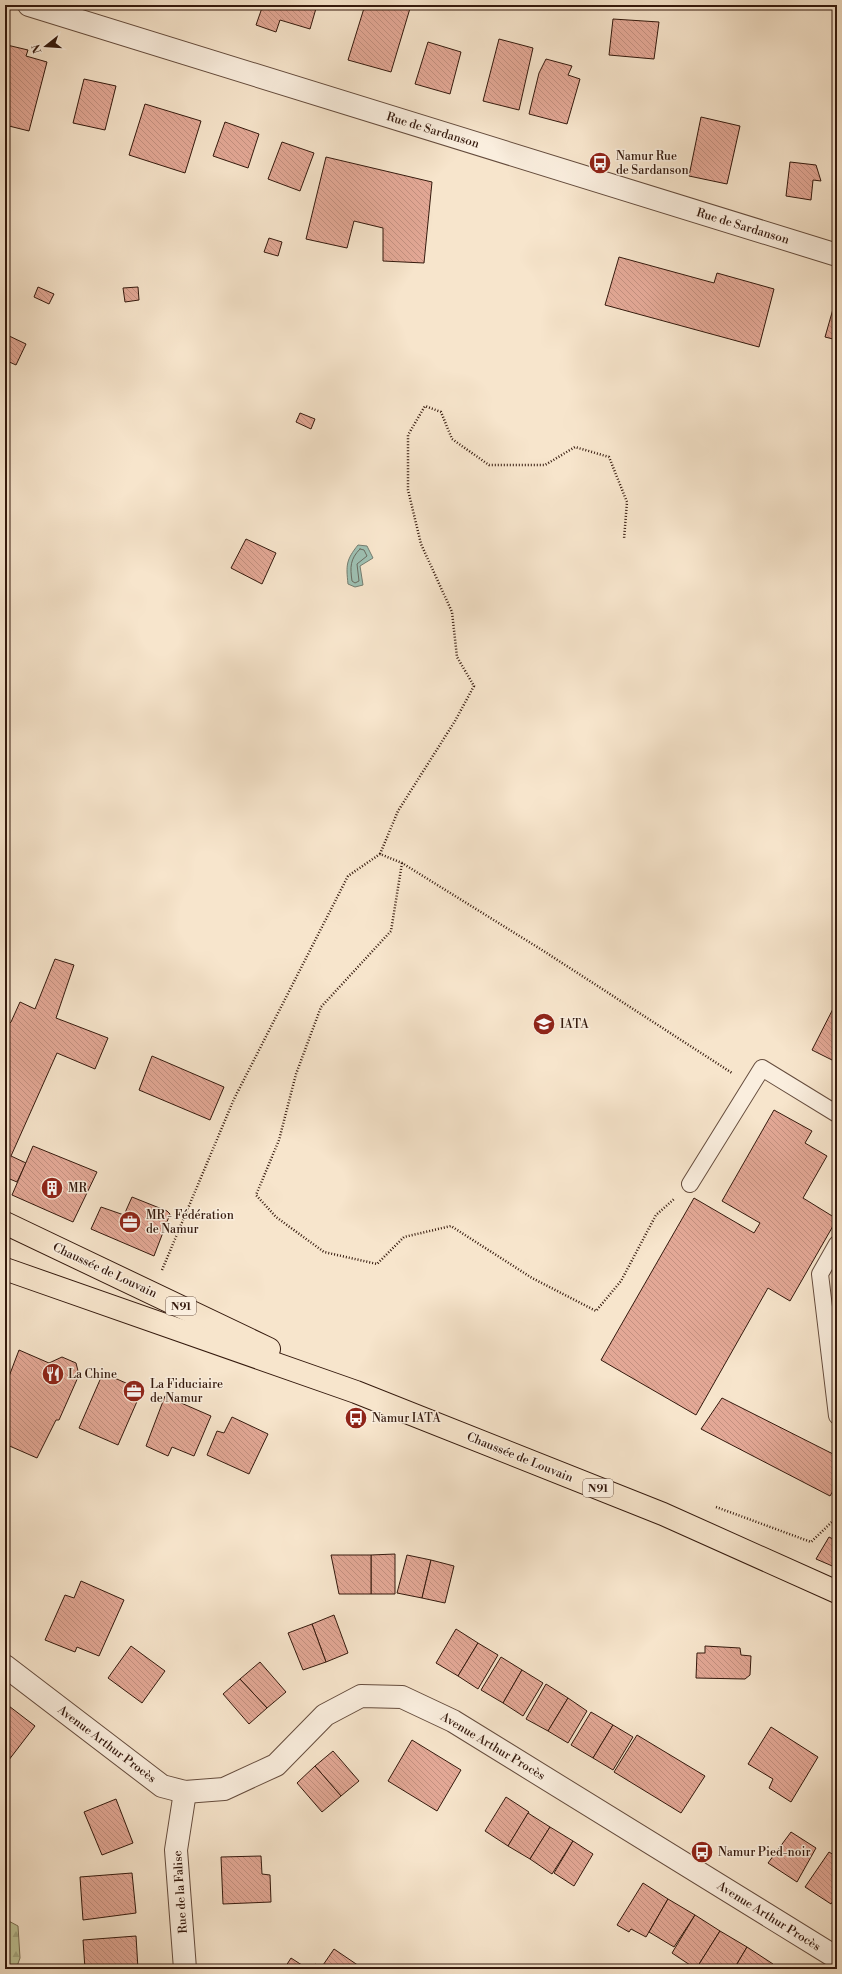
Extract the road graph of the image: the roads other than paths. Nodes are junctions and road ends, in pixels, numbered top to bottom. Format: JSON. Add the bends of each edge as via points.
{"nodes":[{"id":1,"x":28,"y":5,"type":"edge"},
{"id":2,"x":833,"y":250,"type":"edge"},
{"id":3,"x":837,"y":1114,"type":"edge"},
{"id":4,"x":690,"y":1184,"type":"road end"},
{"id":5,"x":5,"y":1223,"type":"edge"},
{"id":6,"x":837,"y":1244,"type":"edge"},
{"id":7,"x":5,"y":1269,"type":"edge"},
{"id":8,"x":356,"y":1392,"type":"junction"},
{"id":9,"x":837,"y":1416,"type":"edge"},
{"id":10,"x":837,"y":1592,"type":"edge"},
{"id":11,"x":5,"y":1666,"type":"edge"},
{"id":12,"x":185,"y":1792,"type":"junction"},
{"id":13,"x":837,"y":1958,"type":"edge"},
{"id":14,"x":185,"y":1969,"type":"edge"}],
"edges":[{"from":1,"to":2,"type":"street","name":"Rue de Sardanson"},
{"from":3,"to":4,"type":"lane","via":[[762,1068]]},
{"from":5,"to":8,"type":"main road","name":"Chaussée de Louvain","number":"N91"},
{"from":6,"to":9,"type":"lane","via":[[820,1274]]},
{"from":7,"to":8,"type":"main road","name":"Chaussée de Louvain","number":"N91"},
{"from":8,"to":10,"type":"main road","name":"Chaussée de Louvain","number":"N91","via":[[663,1514]]},
{"from":11,"to":12,"type":"street","name":"Avenue Arthur Procès","via":[[162,1786]]},
{"from":12,"to":13,"type":"street","name":"Avenue Arthur Procès","via":[[224,1789],[276,1765],[325,1714],[361,1696],[402,1697],[453,1720]]},
{"from":12,"to":14,"type":"street","name":"Rue de la Falise","via":[[176,1850]]}]}
